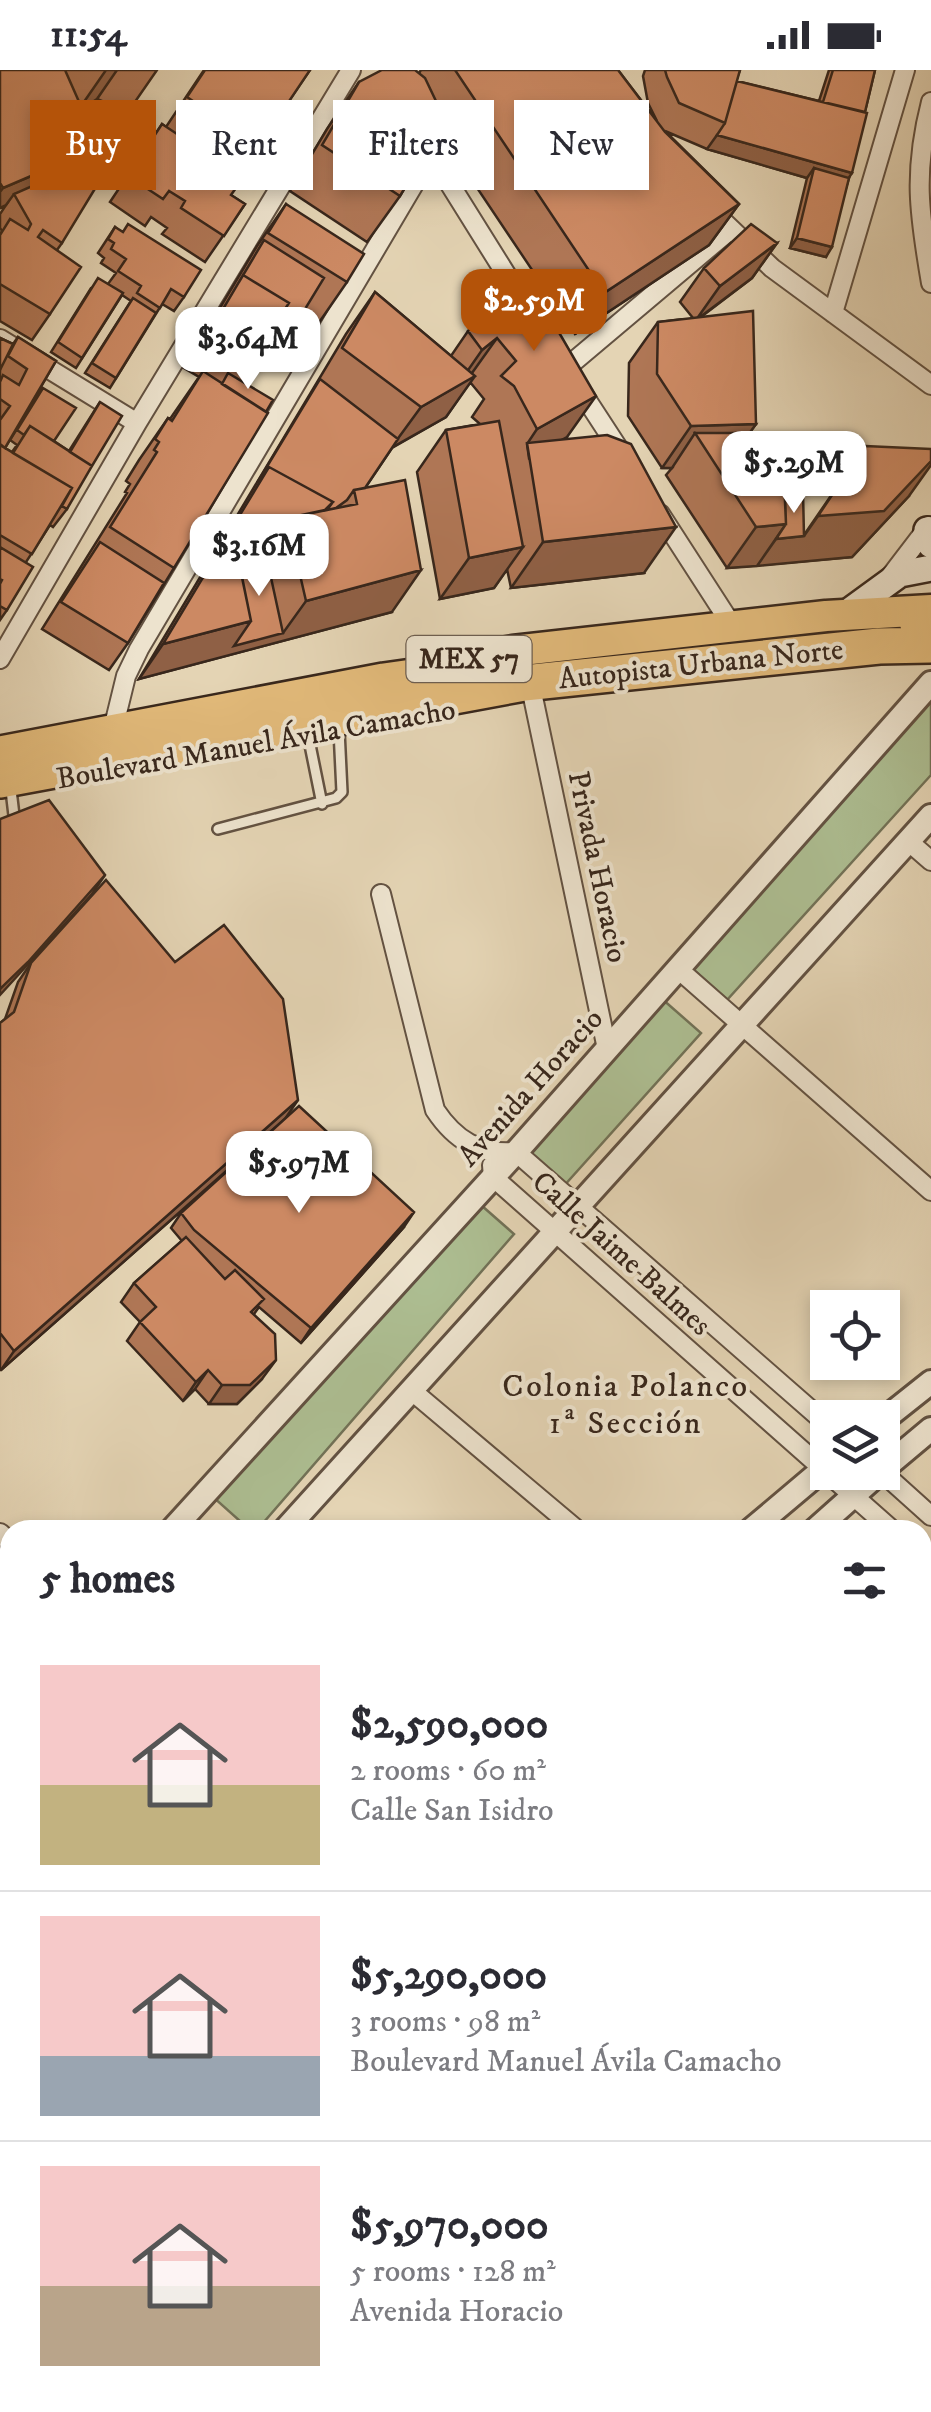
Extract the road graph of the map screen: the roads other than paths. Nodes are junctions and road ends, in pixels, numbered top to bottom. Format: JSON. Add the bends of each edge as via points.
{"nodes":[{"id":1,"x":351,"y":70,"type":"edge"},
{"id":2,"x":904,"y":70,"type":"edge"},
{"id":3,"x":931,"y":102,"type":"edge"},
{"id":4,"x":410,"y":190,"type":"edge"},
{"id":5,"x":451,"y":190,"type":"edge"},
{"id":6,"x":690,"y":190,"type":"edge"},
{"id":7,"x":731,"y":229,"type":"junction"},
{"id":8,"x":931,"y":283,"type":"edge"},
{"id":9,"x":832,"y":313,"type":"junction"},
{"id":10,"x":535,"y":319,"type":"edge"},
{"id":11,"x":0,"y":338,"type":"edge"},
{"id":12,"x":931,"y":385,"type":"edge"},
{"id":13,"x":138,"y":423,"type":"junction"},
{"id":14,"x":629,"y":465,"type":"edge"},
{"id":15,"x":650,"y":497,"type":"edge"},
{"id":16,"x":930,"y":532,"type":"edge"},
{"id":17,"x":931,"y":568,"type":"edge"},
{"id":18,"x":887,"y":582,"type":"junction"},
{"id":19,"x":839,"y":612,"type":"junction"},
{"id":20,"x":929,"y":618,"type":"edge"},
{"id":21,"x":733,"y":627,"type":"junction"},
{"id":22,"x":931,"y":658,"type":"edge"},
{"id":23,"x":0,"y":659,"type":"edge"},
{"id":24,"x":931,"y":683,"type":"edge"},
{"id":25,"x":533,"y":697,"type":"junction"},
{"id":26,"x":115,"y":721,"type":"junction"},
{"id":27,"x":339,"y":730,"type":"junction"},
{"id":28,"x":308,"y":735,"type":"junction"},
{"id":29,"x":0,"y":744,"type":"edge"},
{"id":30,"x":0,"y":754,"type":"edge"},
{"id":31,"x":4,"y":787,"type":"edge"},
{"id":32,"x":322,"y":804,"type":"junction"},
{"id":33,"x":931,"y":816,"type":"edge"},
{"id":34,"x":218,"y":829,"type":"dead end"},
{"id":35,"x":16,"y":831,"type":"edge"},
{"id":36,"x":908,"y":841,"type":"junction"},
{"id":37,"x":931,"y":861,"type":"edge"},
{"id":38,"x":381,"y":894,"type":"dead end"},
{"id":39,"x":678,"y":968,"type":"junction"},
{"id":40,"x":741,"y":1024,"type":"junction"},
{"id":41,"x":607,"y":1049,"type":"junction"},
{"id":42,"x":516,"y":1152,"type":"junction"},
{"id":43,"x":492,"y":1165,"type":"junction"},
{"id":44,"x":931,"y":1191,"type":"edge"},
{"id":45,"x":576,"y":1206,"type":"junction"},
{"id":46,"x":553,"y":1232,"type":"junction"},
{"id":47,"x":931,"y":1382,"type":"edge"},
{"id":48,"x":410,"y":1390,"type":"junction"},
{"id":49,"x":900,"y":1407,"type":"edge"},
{"id":50,"x":810,"y":1409,"type":"edge"},
{"id":51,"x":931,"y":1429,"type":"edge"},
{"id":52,"x":810,"y":1455,"type":"edge"},
{"id":53,"x":900,"y":1456,"type":"edge"},
{"id":54,"x":810,"y":1481,"type":"edge"},
{"id":55,"x":900,"y":1489,"type":"edge"},
{"id":56,"x":849,"y":1490,"type":"edge"},
{"id":57,"x":860,"y":1490,"type":"edge"},
{"id":58,"x":854,"y":1495,"type":"junction"},
{"id":59,"x":931,"y":1516,"type":"edge"},
{"id":60,"x":181,"y":1520,"type":"edge"},
{"id":61,"x":293,"y":1520,"type":"edge"},
{"id":62,"x":565,"y":1520,"type":"edge"},
{"id":63,"x":763,"y":1520,"type":"edge"},
{"id":64,"x":826,"y":1520,"type":"edge"},
{"id":65,"x":881,"y":1520,"type":"edge"}],
"edges":[{"from":1,"to":13,"type":"street"},
{"from":2,"to":9,"type":"street"},
{"from":3,"to":8,"type":"street","via":[[917,190]]},
{"from":4,"to":26,"type":"street","via":[[139,649]]},
{"from":5,"to":10,"type":"street"},
{"from":6,"to":7,"type":"street"},
{"from":7,"to":9,"type":"street"},
{"from":7,"to":14,"type":"street","via":[[561,360]]},
{"from":9,"to":12,"type":"street"},
{"from":11,"to":13,"type":"street"},
{"from":13,"to":23,"type":"street"},
{"from":15,"to":21,"type":"street"},
{"from":16,"to":18,"type":"street"},
{"from":17,"to":18,"type":"main road","name":"Boulevard Manuel Ávila Camacho"},
{"from":18,"to":19,"type":"main road","name":"Boulevard Manuel Ávila Camacho"},
{"from":19,"to":20,"type":"highway","name":"Boulevard Manuel Ávila Camacho","number":"MEX 57"},
{"from":19,"to":21,"type":"highway","name":"Boulevard Manuel Ávila Camacho","number":"MEX 57"},
{"from":20,"to":30,"type":"highway","name":"Autopista Urbana Norte","via":[[544,658]]},
{"from":20,"to":31,"type":"highway","name":"Autopista Urbana Norte","via":[[878,646],[524,683]]},
{"from":21,"to":26,"type":"highway","name":"Boulevard Manuel Ávila Camacho","number":"MEX 57","via":[[513,651]]},
{"from":22,"to":25,"type":"highway","name":"Boulevard Manuel Ávila Camacho","number":"MEX 57"},
{"from":24,"to":39,"type":"street","name":"Avenida Horacio"},
{"from":25,"to":27,"type":"highway","name":"Boulevard Manuel Ávila Camacho","number":"MEX 57"},
{"from":25,"to":41,"type":"street","name":"Privada Horacio"},
{"from":26,"to":29,"type":"highway","name":"Boulevard Manuel Ávila Camacho","number":"MEX 57"},
{"from":27,"to":28,"type":"highway","name":"Boulevard Manuel Ávila Camacho","number":"MEX 57"},
{"from":27,"to":32,"type":"lane","via":[[342,792]]},
{"from":28,"to":31,"type":"highway","name":"Boulevard Manuel Ávila Camacho","number":"MEX 57"},
{"from":28,"to":32,"type":"lane"},
{"from":31,"to":35,"type":"lane"},
{"from":32,"to":34,"type":"lane"},
{"from":33,"to":36,"type":"street"},
{"from":36,"to":37,"type":"street"},
{"from":36,"to":40,"type":"street"},
{"from":38,"to":43,"type":"street","name":"Calle Jaime Balmes","via":[[436,1110]]},
{"from":39,"to":40,"type":"street"},
{"from":39,"to":41,"type":"street","name":"Avenida Horacio"},
{"from":40,"to":44,"type":"street"},
{"from":40,"to":45,"type":"street"},
{"from":41,"to":42,"type":"street","name":"Avenida Horacio"},
{"from":42,"to":43,"type":"street","name":"Avenida Horacio"},
{"from":42,"to":45,"type":"street","name":"Calle Jaime Balmes"},
{"from":43,"to":46,"type":"street","name":"Calle Jaime Balmes"},
{"from":43,"to":60,"type":"street","name":"Avenida Horacio"},
{"from":45,"to":46,"type":"street"},
{"from":45,"to":50,"type":"street","name":"Calle Jaime Balmes"},
{"from":46,"to":48,"type":"street"},
{"from":46,"to":52,"type":"street","name":"Calle Jaime Balmes"},
{"from":47,"to":49,"type":"street"},
{"from":48,"to":61,"type":"street"},
{"from":48,"to":62,"type":"street"},
{"from":51,"to":53,"type":"street"},
{"from":54,"to":63,"type":"street"},
{"from":55,"to":59,"type":"street"},
{"from":56,"to":58,"type":"street","name":"Calle Jaime Balmes"},
{"from":57,"to":58,"type":"street"},
{"from":58,"to":64,"type":"street"},
{"from":58,"to":65,"type":"street","name":"Calle Jaime Balmes"}]}
